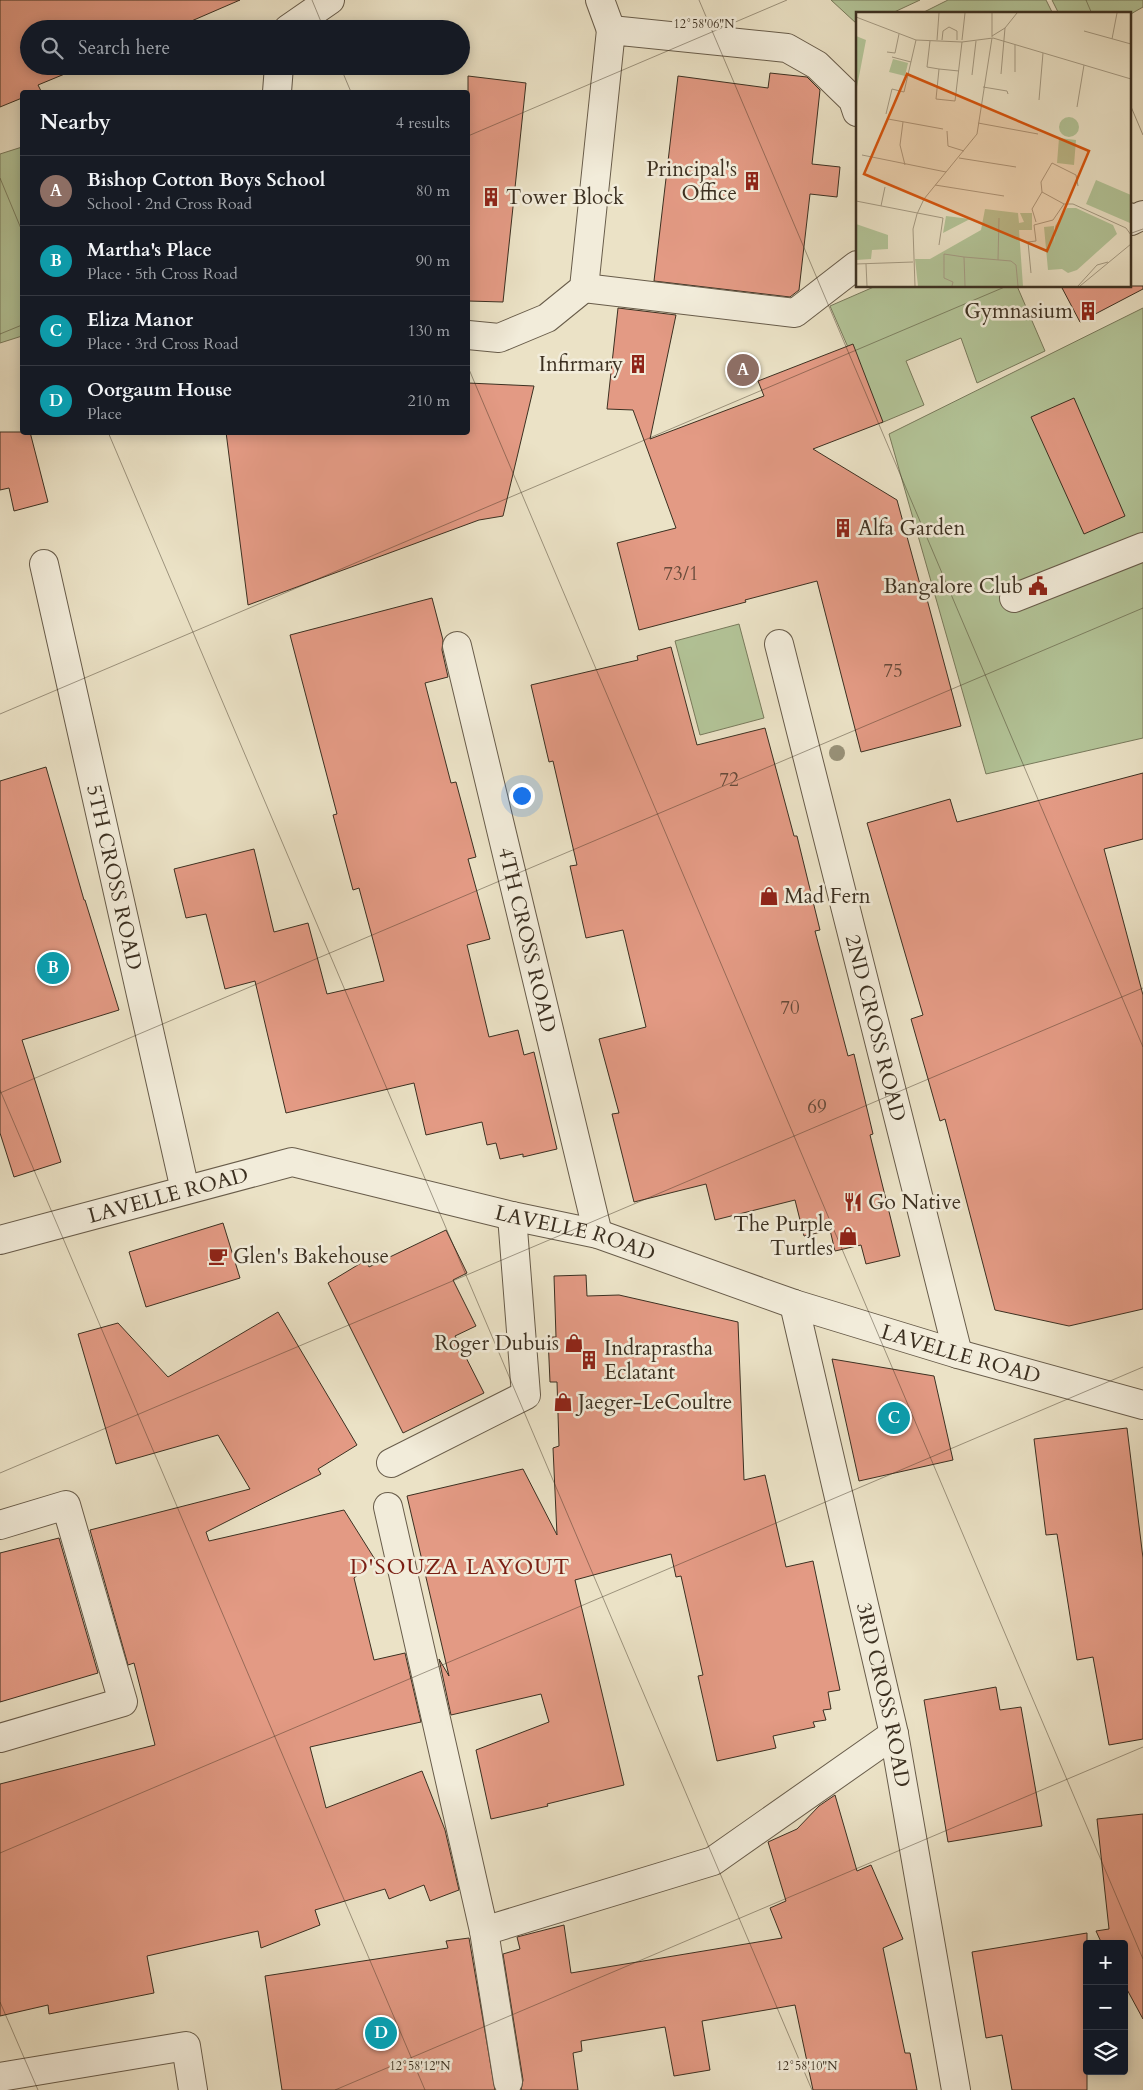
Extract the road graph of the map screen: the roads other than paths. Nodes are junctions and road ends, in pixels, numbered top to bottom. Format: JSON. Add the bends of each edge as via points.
{"nodes":[{"id":1,"x":330,"y":0,"type":"edge"},
{"id":2,"x":600,"y":0,"type":"edge"},
{"id":3,"x":301,"y":20,"type":"edge"},
{"id":4,"x":611,"y":30,"type":"junction"},
{"id":5,"x":279,"y":75,"type":"edge"},
{"id":6,"x":278,"y":90,"type":"edge"},
{"id":7,"x":856,"y":109,"type":"edge"},
{"id":8,"x":1143,"y":214,"type":"edge"},
{"id":9,"x":1130,"y":219,"type":"edge"},
{"id":10,"x":856,"y":266,"type":"edge"},
{"id":11,"x":584,"y":288,"type":"junction"},
{"id":12,"x":470,"y":335,"type":"edge"},
{"id":13,"x":1143,"y":547,"type":"edge"},
{"id":14,"x":44,"y":564,"type":"dead end"},
{"id":15,"x":1014,"y":598,"type":"dead end"},
{"id":16,"x":779,"y":644,"type":"dead end"},
{"id":17,"x":457,"y":646,"type":"dead end"},
{"id":18,"x":185,"y":1190,"type":"junction"},
{"id":19,"x":512,"y":1216,"type":"junction"},
{"id":20,"x":598,"y":1234,"type":"junction"},
{"id":21,"x":0,"y":1240,"type":"edge"},
{"id":22,"x":794,"y":1304,"type":"junction"},
{"id":23,"x":958,"y":1354,"type":"junction"},
{"id":24,"x":1143,"y":1405,"type":"edge"},
{"id":25,"x":390,"y":1463,"type":"dead end"},
{"id":26,"x":388,"y":1507,"type":"dead end"},
{"id":27,"x":0,"y":1524,"type":"edge"},
{"id":28,"x":894,"y":1734,"type":"junction"},
{"id":29,"x":0,"y":1738,"type":"edge"},
{"id":30,"x":484,"y":1931,"type":"junction"},
{"id":31,"x":0,"y":2077,"type":"edge"},
{"id":32,"x":508,"y":2082,"type":"dead end"},
{"id":33,"x":193,"y":2090,"type":"edge"},
{"id":34,"x":956,"y":2090,"type":"edge"}],
"edges":[{"from":1,"to":3,"type":"street"},
{"from":2,"to":4,"type":"street"},
{"from":4,"to":7,"type":"street","via":[[787,48],[817,65],[853,100]]},
{"from":4,"to":11,"type":"street"},
{"from":5,"to":6,"type":"street"},
{"from":8,"to":9,"type":"street"},
{"from":10,"to":11,"type":"street","via":[[796,313]]},
{"from":11,"to":12,"type":"street","via":[[547,318],[499,338]]},
{"from":13,"to":15,"type":"street"},
{"from":14,"to":18,"type":"street","name":"5TH CROSS ROAD"},
{"from":16,"to":23,"type":"street","name":"2ND CROSS ROAD"},
{"from":17,"to":20,"type":"street","name":"4TH CROSS ROAD"},
{"from":18,"to":19,"type":"street","name":"LAVELLE ROAD","via":[[292,1162]]},
{"from":18,"to":21,"type":"street","name":"LAVELLE ROAD"},
{"from":19,"to":20,"type":"street","name":"LAVELLE ROAD"},
{"from":19,"to":25,"type":"street","via":[[526,1395]]},
{"from":20,"to":22,"type":"street","name":"LAVELLE ROAD"},
{"from":22,"to":23,"type":"street","name":"LAVELLE ROAD"},
{"from":22,"to":28,"type":"street","name":"3RD CROSS ROAD"},
{"from":23,"to":24,"type":"street","name":"LAVELLE ROAD"},
{"from":26,"to":30,"type":"street"},
{"from":27,"to":29,"type":"street","via":[[66,1505],[123,1702]]},
{"from":28,"to":30,"type":"street","via":[[713,1861]]},
{"from":28,"to":34,"type":"street","name":"3RD CROSS ROAD"},
{"from":30,"to":32,"type":"street"},
{"from":31,"to":33,"type":"street","via":[[186,2046]]}]}
